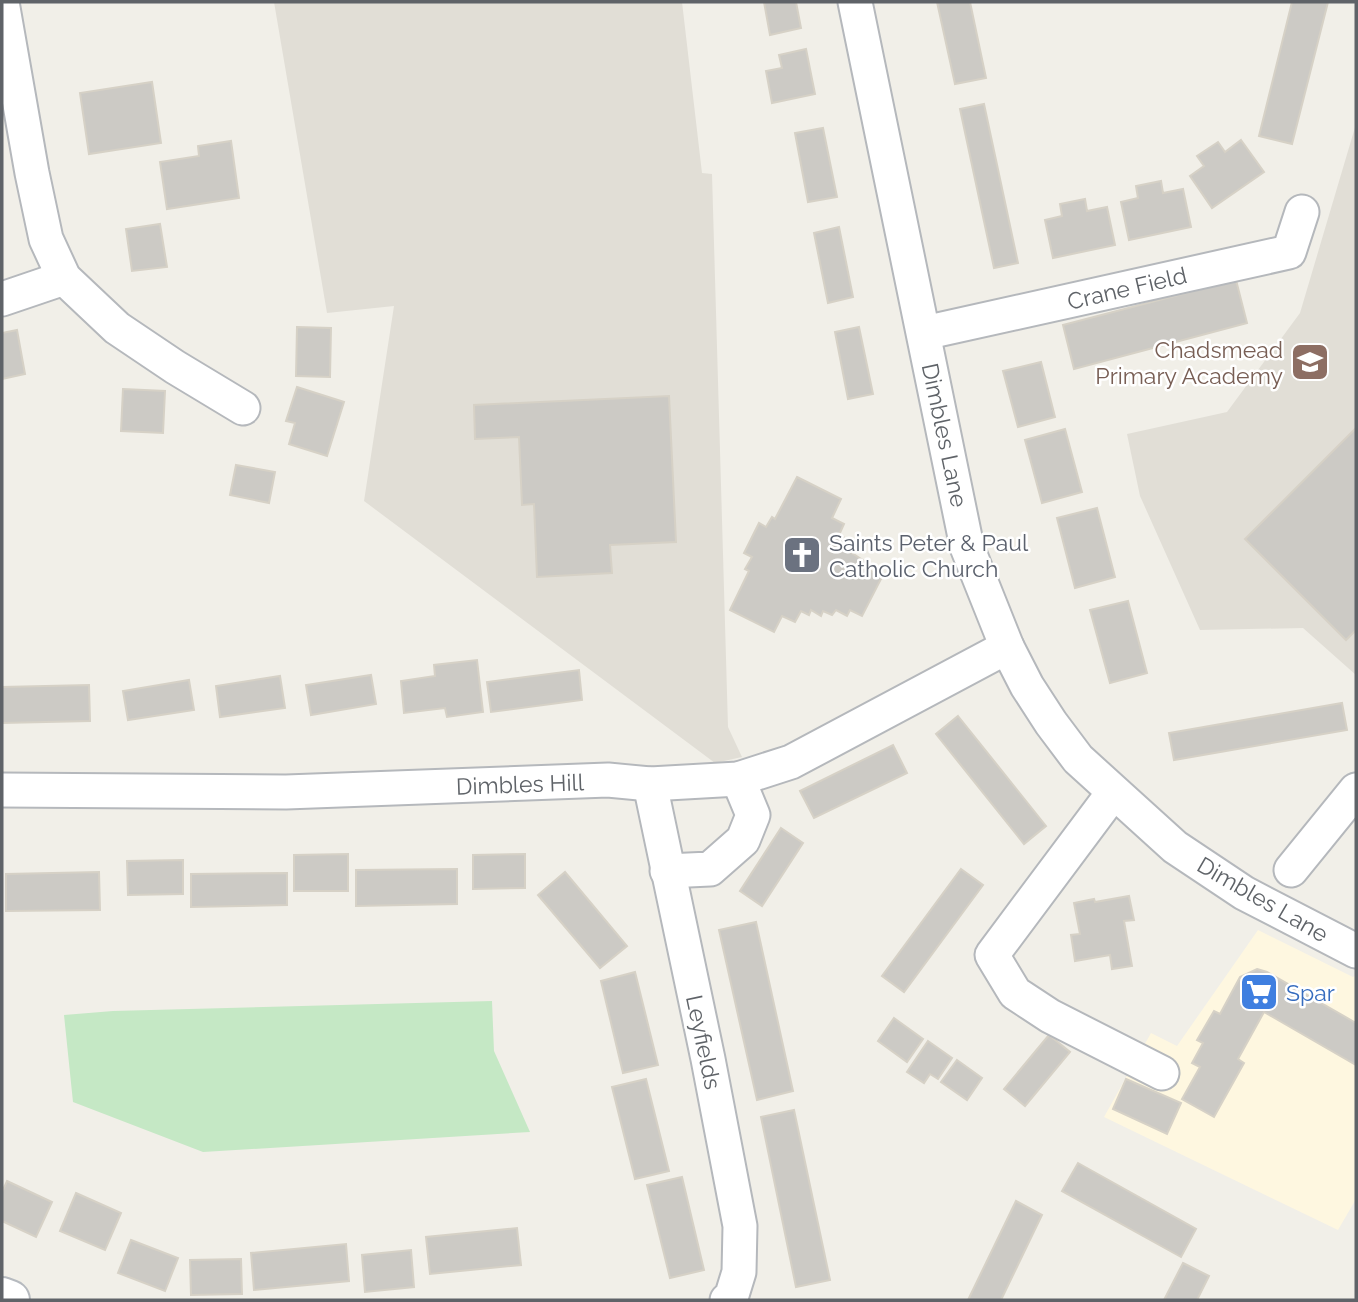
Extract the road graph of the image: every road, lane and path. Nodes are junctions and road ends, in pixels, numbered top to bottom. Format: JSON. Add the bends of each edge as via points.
{"nodes":[{"id":1,"x":2,"y":2,"type":"edge"},
{"id":2,"x":855,"y":2,"type":"edge"},
{"id":3,"x":1302,"y":212,"type":"dead end"},
{"id":4,"x":64,"y":278,"type":"junction"},
{"id":5,"x":2,"y":299,"type":"edge"},
{"id":6,"x":924,"y":333,"type":"junction"},
{"id":7,"x":243,"y":408,"type":"dead end"},
{"id":8,"x":1007,"y":647,"type":"junction"},
{"id":9,"x":737,"y":779,"type":"junction"},
{"id":10,"x":650,"y":784,"type":"junction"},
{"id":11,"x":2,"y":790,"type":"edge"},
{"id":12,"x":1356,"y":790,"type":"edge"},
{"id":13,"x":1113,"y":793,"type":"junction"},
{"id":14,"x":1291,"y":870,"type":"junction"},
{"id":15,"x":667,"y":871,"type":"junction"},
{"id":16,"x":1244,"y":893,"type":"junction"},
{"id":17,"x":1279,"y":912,"type":"junction"},
{"id":18,"x":1356,"y":951,"type":"edge"},
{"id":19,"x":1162,"y":1073,"type":"dead end"},
{"id":20,"x":2,"y":1297,"type":"edge"},
{"id":21,"x":10,"y":1300,"type":"edge"},
{"id":22,"x":727,"y":1300,"type":"edge"}],
"edges":[{"from":1,"to":4,"type":"street","via":[[46,239]]},
{"from":2,"to":6,"type":"street","name":"Dimbles Lane"},
{"from":3,"to":6,"type":"street","name":"Crane Field","via":[[1289,252]]},
{"from":4,"to":5,"type":"street"},
{"from":4,"to":7,"type":"street","via":[[117,328]]},
{"from":6,"to":8,"type":"street","name":"Dimbles Lane","via":[[967,547]]},
{"from":8,"to":9,"type":"street","name":"Dimbles Hill","via":[[791,762]]},
{"from":8,"to":13,"type":"street","name":"Dimbles Lane","via":[[1051,723],[1078,759]]},
{"from":9,"to":10,"type":"street","name":"Dimbles Hill"},
{"from":9,"to":15,"type":"street","via":[[753,815],[743,840],[710,869]]},
{"from":10,"to":11,"type":"street","name":"Dimbles Hill","via":[[608,780],[286,792]]},
{"from":10,"to":15,"type":"street","name":"Leyfields"},
{"from":12,"to":14,"type":"street"},
{"from":13,"to":16,"type":"street","name":"Dimbles Lane","via":[[1175,847]]},
{"from":13,"to":19,"type":"street","via":[[992,955],[1016,993],[1050,1016]]},
{"from":14,"to":16,"type":"street"},
{"from":14,"to":17,"type":"street"},
{"from":15,"to":22,"type":"street","name":"Leyfields","via":[[740,1226],[739,1272]]},
{"from":16,"to":17,"type":"street","name":"Dimbles Lane"},
{"from":17,"to":18,"type":"street","name":"Dimbles Lane"},
{"from":20,"to":21,"type":"street"}]}
